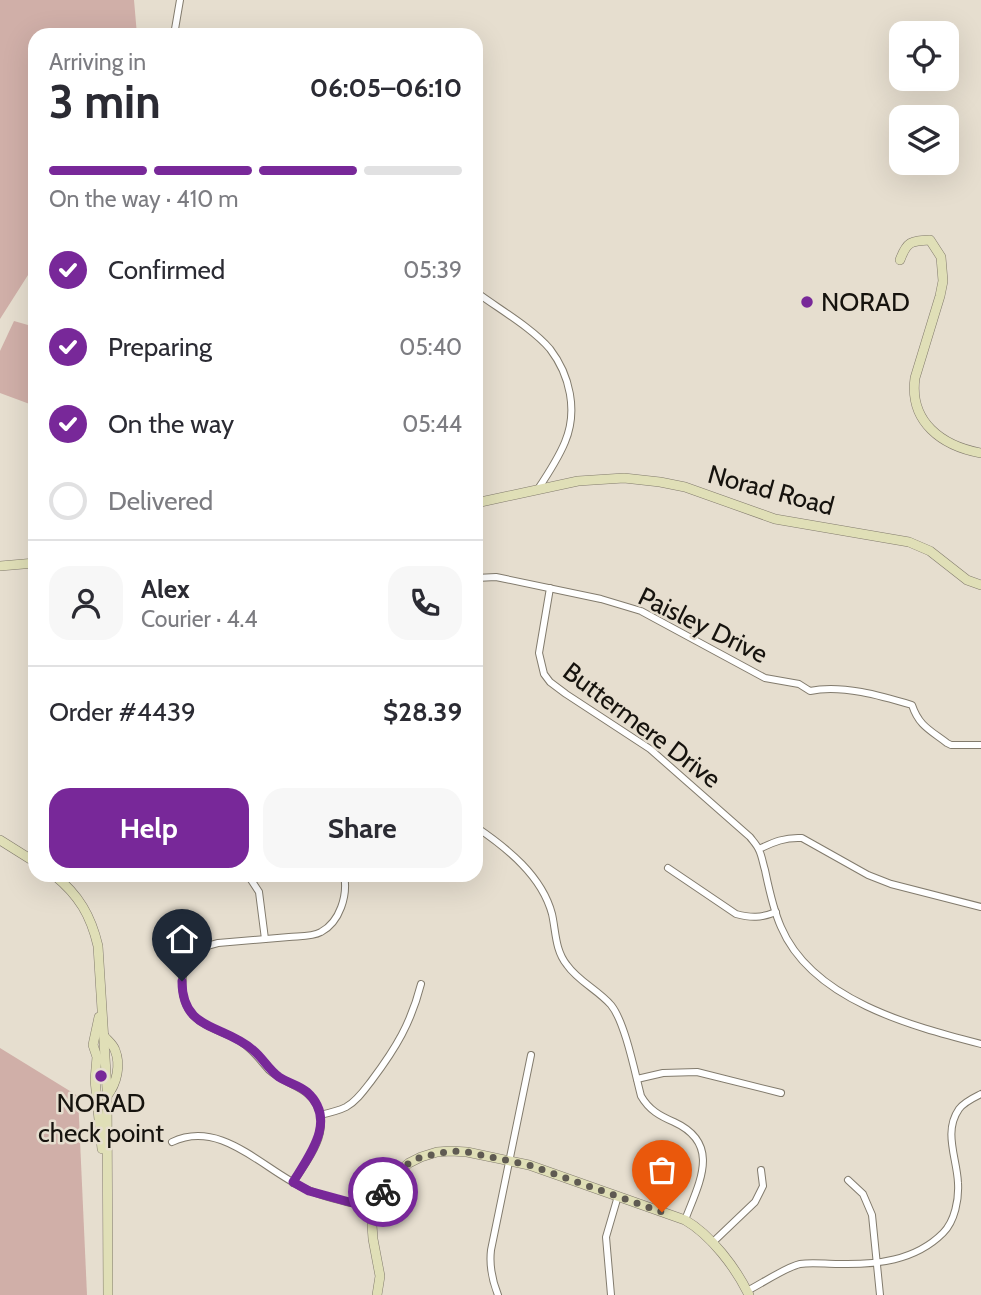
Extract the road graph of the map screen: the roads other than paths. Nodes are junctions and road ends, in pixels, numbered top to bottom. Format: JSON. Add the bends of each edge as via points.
{"nodes":[{"id":1,"x":180,"y":0,"type":"edge"},
{"id":2,"x":175,"y":28,"type":"edge"},
{"id":3,"x":900,"y":260,"type":"dead end"},
{"id":4,"x":483,"y":297,"type":"edge"},
{"id":5,"x":981,"y":453,"type":"edge"},
{"id":6,"x":538,"y":490,"type":"junction"},
{"id":7,"x":483,"y":502,"type":"edge"},
{"id":8,"x":28,"y":563,"type":"edge"},
{"id":9,"x":0,"y":566,"type":"edge"},
{"id":10,"x":483,"y":578,"type":"edge"},
{"id":11,"x":981,"y":585,"type":"edge"},
{"id":12,"x":550,"y":588,"type":"junction"},
{"id":13,"x":981,"y":745,"type":"edge"},
{"id":14,"x":483,"y":832,"type":"edge"},
{"id":15,"x":0,"y":840,"type":"edge"},
{"id":16,"x":759,"y":849,"type":"junction"},
{"id":17,"x":28,"y":858,"type":"edge"},
{"id":18,"x":668,"y":868,"type":"dead end"},
{"id":19,"x":61,"y":882,"type":"edge"},
{"id":20,"x":253,"y":882,"type":"edge"},
{"id":21,"x":344,"y":882,"type":"edge"},
{"id":22,"x":981,"y":907,"type":"edge"},
{"id":23,"x":775,"y":912,"type":"junction"},
{"id":24,"x":265,"y":939,"type":"junction"},
{"id":25,"x":421,"y":984,"type":"dead end"},
{"id":26,"x":101,"y":988,"type":"junction"},
{"id":27,"x":981,"y":1044,"type":"edge"},
{"id":28,"x":531,"y":1055,"type":"dead end"},
{"id":29,"x":637,"y":1079,"type":"junction"},
{"id":30,"x":781,"y":1093,"type":"dead end"},
{"id":31,"x":981,"y":1094,"type":"edge"},
{"id":32,"x":320,"y":1115,"type":"junction"},
{"id":33,"x":172,"y":1142,"type":"dead end"},
{"id":34,"x":508,"y":1161,"type":"junction"},
{"id":35,"x":761,"y":1170,"type":"dead end"},
{"id":36,"x":848,"y":1180,"type":"dead end"},
{"id":37,"x":293,"y":1182,"type":"junction"},
{"id":38,"x":618,"y":1196,"type":"junction"},
{"id":39,"x":375,"y":1209,"type":"junction"},
{"id":40,"x":107,"y":1216,"type":"junction"},
{"id":41,"x":685,"y":1220,"type":"junction"},
{"id":42,"x":712,"y":1243,"type":"junction"},
{"id":43,"x":877,"y":1263,"type":"junction"},
{"id":44,"x":748,"y":1293,"type":"edge"},
{"id":45,"x":108,"y":1295,"type":"edge"},
{"id":46,"x":377,"y":1295,"type":"edge"},
{"id":47,"x":498,"y":1295,"type":"edge"},
{"id":48,"x":611,"y":1295,"type":"edge"},
{"id":49,"x":880,"y":1295,"type":"edge"}],
"edges":[{"from":1,"to":2,"type":"street"},
{"from":3,"to":5,"type":"street","via":[[908,244],[930,240],[943,269],[940,296],[913,388],[917,405],[938,437]]},
{"from":4,"to":6,"type":"street","via":[[535,335],[567,381],[571,423]]},
{"from":6,"to":7,"type":"street","name":"Norad Road"},
{"from":6,"to":11,"type":"street","name":"Norad Road","via":[[618,478],[685,487],[782,520],[909,542]]},
{"from":8,"to":9,"type":"street"},
{"from":10,"to":12,"type":"street","name":"Paisley Drive"},
{"from":12,"to":13,"type":"street","name":"Paisley Drive","via":[[642,611],[765,678],[799,684],[810,691],[824,688],[861,693],[912,705],[923,726],[947,743]]},
{"from":12,"to":16,"type":"street","name":"Buttermere Drive","via":[[539,653],[550,682],[650,749],[739,825]]},
{"from":14,"to":29,"type":"street","via":[[540,886],[566,965],[612,1006]]},
{"from":15,"to":17,"type":"street"},
{"from":16,"to":22,"type":"street","via":[[779,839],[802,838],[891,884]]},
{"from":16,"to":23,"type":"street","name":"Buttermere Drive"},
{"from":18,"to":23,"type":"street","via":[[736,914],[762,918]]},
{"from":19,"to":26,"type":"street","via":[[93,926]]},
{"from":20,"to":24,"type":"street","via":[[259,892]]},
{"from":21,"to":24,"type":"street","via":[[340,911],[322,932]]},
{"from":23,"to":27,"type":"street","name":"Buttermere Drive","via":[[789,943],[831,985],[887,1015]]},
{"from":24,"to":32,"type":"street","via":[[218,943],[194,955],[182,981],[185,1005],[204,1025],[240,1041],[275,1074],[304,1090]]},
{"from":25,"to":32,"type":"street","via":[[400,1042],[386,1062],[355,1101]]},
{"from":26,"to":40,"type":"street"},
{"from":26,"to":40,"type":"street","via":[[93,1045]]},
{"from":28,"to":34,"type":"street"},
{"from":29,"to":30,"type":"street","via":[[698,1072]]},
{"from":29,"to":41,"type":"street","via":[[645,1103],[658,1115],[687,1128],[703,1153],[702,1177]]},
{"from":31,"to":43,"type":"street","via":[[960,1108],[952,1122],[958,1182],[953,1216],[945,1231],[915,1254]]},
{"from":32,"to":37,"type":"street","via":[[317,1144]]},
{"from":33,"to":37,"type":"street","via":[[183,1137],[217,1138]]},
{"from":34,"to":38,"type":"street"},
{"from":34,"to":39,"type":"street","via":[[451,1151],[421,1157],[397,1173]]},
{"from":34,"to":47,"type":"street","via":[[489,1263]]},
{"from":35,"to":42,"type":"street","via":[[763,1186],[755,1202]]},
{"from":36,"to":43,"type":"street","via":[[863,1194],[872,1215]]},
{"from":37,"to":39,"type":"street","via":[[309,1191]]},
{"from":38,"to":41,"type":"street"},
{"from":38,"to":48,"type":"street","via":[[606,1237]]},
{"from":39,"to":46,"type":"street"},
{"from":40,"to":45,"type":"street"},
{"from":41,"to":42,"type":"street"},
{"from":42,"to":44,"type":"street"},
{"from":43,"to":44,"type":"street","via":[[797,1264]]},
{"from":43,"to":49,"type":"street"}]}
